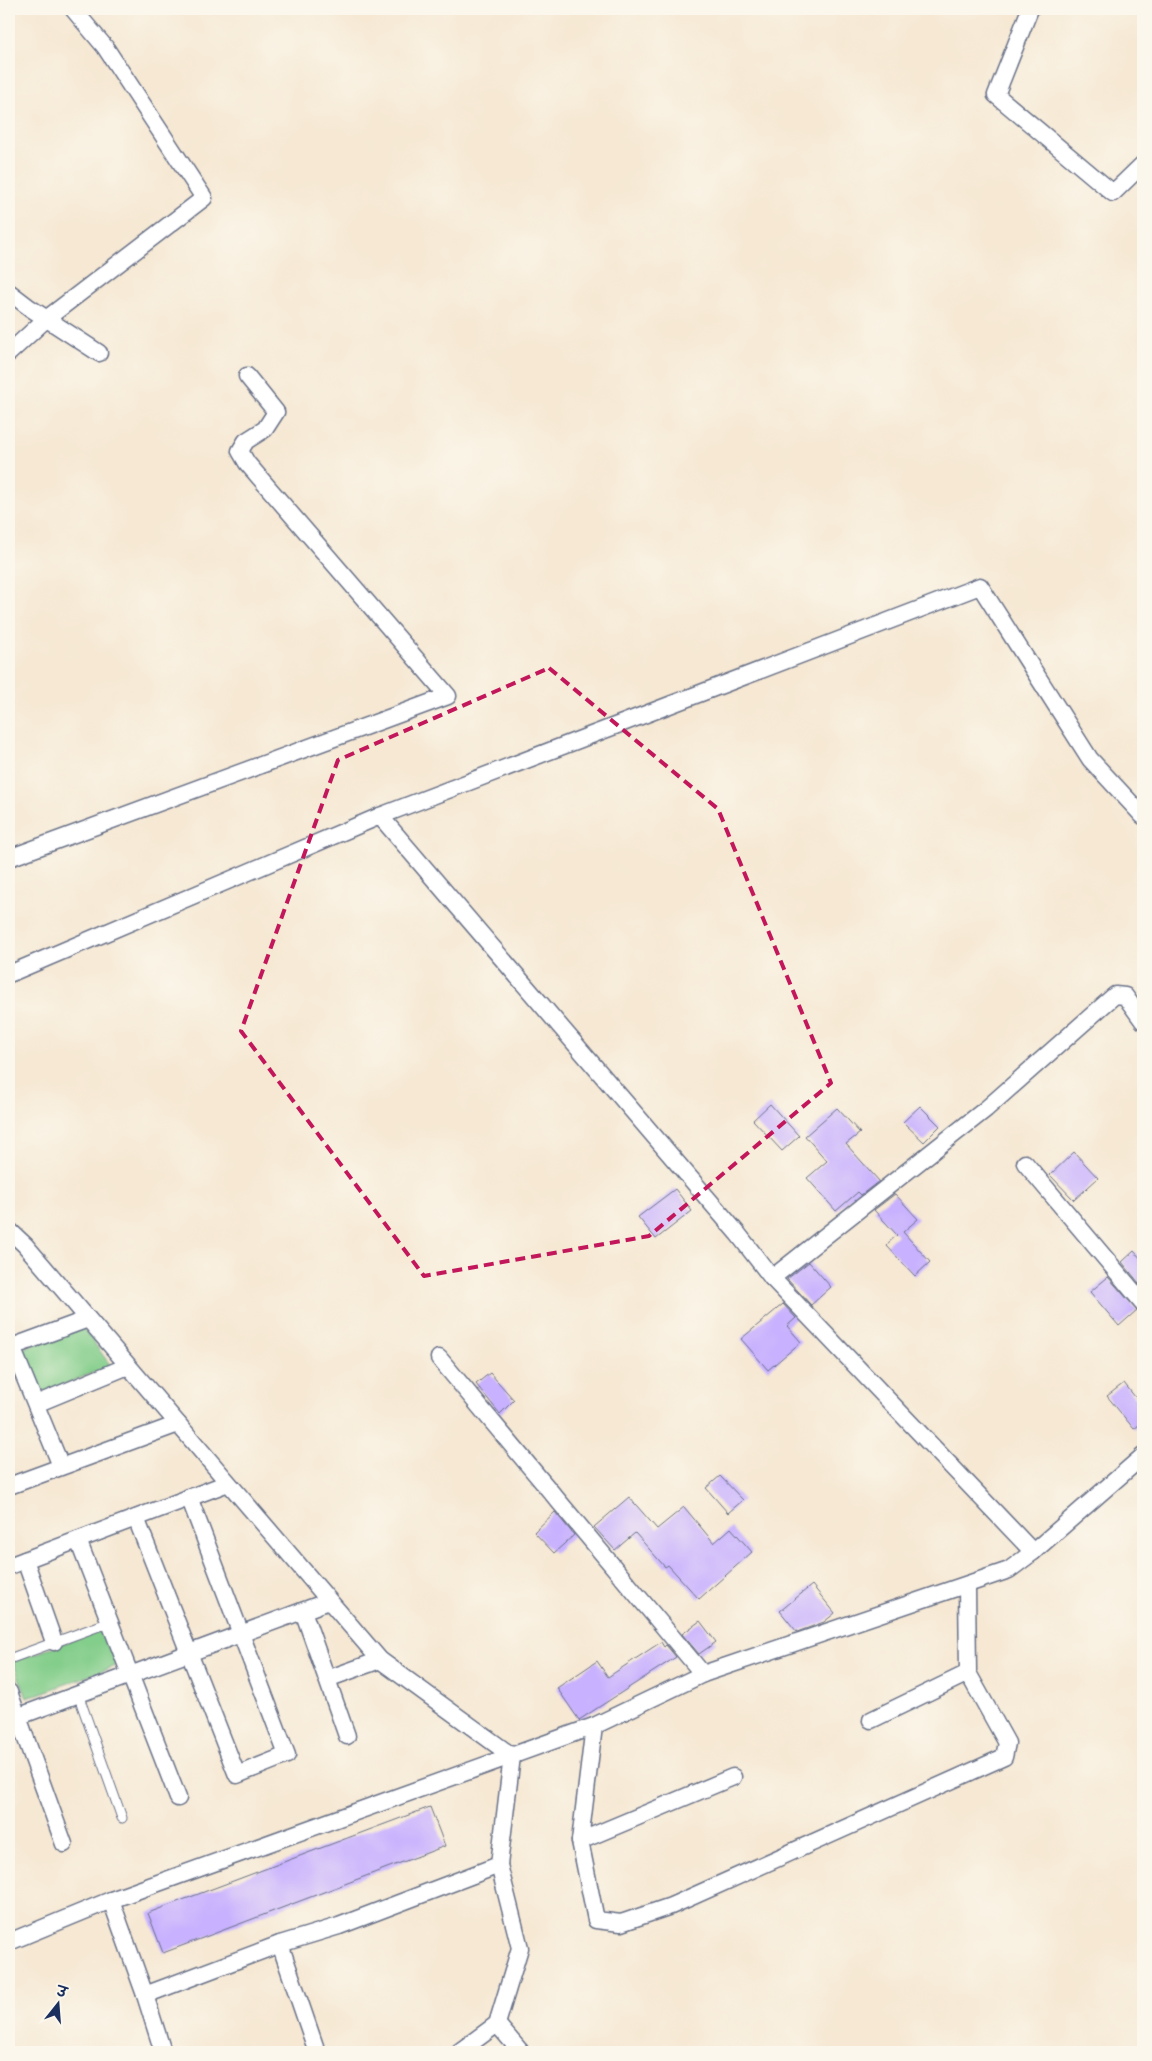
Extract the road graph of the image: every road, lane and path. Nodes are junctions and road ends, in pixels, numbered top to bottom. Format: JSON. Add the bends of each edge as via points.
{"nodes":[{"id":1,"x":73,"y":9,"type":"edge"},
{"id":2,"x":1030,"y":9,"type":"edge"},
{"id":3,"x":1143,"y":164,"type":"edge"},
{"id":4,"x":9,"y":292,"type":"edge"},
{"id":5,"x":46,"y":319,"type":"junction"},
{"id":6,"x":99,"y":353,"type":"dead end"},
{"id":7,"x":9,"y":354,"type":"edge"},
{"id":8,"x":247,"y":376,"type":"dead end"},
{"id":9,"x":380,"y":816,"type":"junction"},
{"id":10,"x":1143,"y":816,"type":"edge"},
{"id":11,"x":9,"y":858,"type":"edge"},
{"id":12,"x":9,"y":974,"type":"edge"},
{"id":13,"x":1143,"y":1021,"type":"edge"},
{"id":14,"x":1025,"y":1163,"type":"dead end"},
{"id":15,"x":9,"y":1230,"type":"edge"},
{"id":16,"x":25,"y":1245,"type":"junction"},
{"id":17,"x":9,"y":1251,"type":"edge"},
{"id":18,"x":772,"y":1278,"type":"junction"},
{"id":19,"x":1143,"y":1302,"type":"edge"},
{"id":20,"x":88,"y":1319,"type":"junction"},
{"id":21,"x":11,"y":1347,"type":"edge"},
{"id":22,"x":440,"y":1358,"type":"dead end"},
{"id":23,"x":128,"y":1366,"type":"junction"},
{"id":24,"x":36,"y":1404,"type":"junction"},
{"id":25,"x":178,"y":1424,"type":"junction"},
{"id":26,"x":1143,"y":1456,"type":"edge"},
{"id":27,"x":61,"y":1466,"type":"junction"},
{"id":28,"x":228,"y":1483,"type":"junction"},
{"id":29,"x":9,"y":1486,"type":"edge"},
{"id":30,"x":189,"y":1497,"type":"junction"},
{"id":31,"x":136,"y":1518,"type":"junction"},
{"id":32,"x":78,"y":1540,"type":"junction"},
{"id":33,"x":1033,"y":1552,"type":"junction"},
{"id":34,"x":25,"y":1560,"type":"junction"},
{"id":35,"x":9,"y":1566,"type":"edge"},
{"id":36,"x":967,"y":1586,"type":"junction"},
{"id":37,"x":329,"y":1601,"type":"junction"},
{"id":38,"x":303,"y":1611,"type":"junction"},
{"id":39,"x":110,"y":1622,"type":"junction"},
{"id":40,"x":241,"y":1634,"type":"junction"},
{"id":41,"x":54,"y":1642,"type":"junction"},
{"id":42,"x":189,"y":1653,"type":"junction"},
{"id":43,"x":9,"y":1659,"type":"edge"},
{"id":44,"x":380,"y":1660,"type":"junction"},
{"id":45,"x":968,"y":1673,"type":"junction"},
{"id":46,"x":704,"y":1674,"type":"junction"},
{"id":47,"x":130,"y":1675,"type":"junction"},
{"id":48,"x":327,"y":1679,"type":"junction"},
{"id":49,"x":9,"y":1692,"type":"edge"},
{"id":50,"x":78,"y":1694,"type":"junction"},
{"id":51,"x":13,"y":1718,"type":"edge"},
{"id":52,"x":871,"y":1720,"type":"dead end"},
{"id":53,"x":594,"y":1726,"type":"junction"},
{"id":54,"x":347,"y":1736,"type":"dead end"},
{"id":55,"x":512,"y":1756,"type":"junction"},
{"id":56,"x":733,"y":1777,"type":"dead end"},
{"id":57,"x":178,"y":1798,"type":"dead end"},
{"id":58,"x":122,"y":1818,"type":"dead end"},
{"id":59,"x":580,"y":1841,"type":"junction"},
{"id":60,"x":64,"y":1844,"type":"dead end"},
{"id":61,"x":499,"y":1865,"type":"junction"},
{"id":62,"x":111,"y":1900,"type":"junction"},
{"id":63,"x":9,"y":1942,"type":"edge"},
{"id":64,"x":280,"y":1944,"type":"junction"},
{"id":65,"x":146,"y":1995,"type":"junction"},
{"id":66,"x":496,"y":2024,"type":"junction"},
{"id":67,"x":164,"y":2052,"type":"edge"},
{"id":68,"x":317,"y":2052,"type":"edge"},
{"id":69,"x":460,"y":2052,"type":"edge"},
{"id":70,"x":520,"y":2052,"type":"edge"}],
"edges":[{"from":1,"to":5,"type":"street","via":[[106,46],[204,198]]},
{"from":2,"to":3,"type":"street","via":[[996,95],[1113,193]]},
{"from":4,"to":5,"type":"street"},
{"from":5,"to":6,"type":"street"},
{"from":5,"to":7,"type":"street"},
{"from":8,"to":11,"type":"street","via":[[276,412],[265,429],[246,441],[240,451],[247,463],[448,696]]},
{"from":9,"to":10,"type":"street","via":[[980,586],[1090,759]]},
{"from":9,"to":12,"type":"street"},
{"from":9,"to":18,"type":"street","via":[[738,1234]]},
{"from":13,"to":18,"type":"street","via":[[1125,996],[1115,994],[986,1109]]},
{"from":14,"to":19,"type":"street"},
{"from":15,"to":16,"type":"street"},
{"from":16,"to":17,"type":"street"},
{"from":16,"to":20,"type":"street"},
{"from":18,"to":33,"type":"street"},
{"from":20,"to":21,"type":"street"},
{"from":20,"to":23,"type":"street"},
{"from":21,"to":24,"type":"street"},
{"from":22,"to":46,"type":"street"},
{"from":23,"to":24,"type":"street"},
{"from":23,"to":25,"type":"street"},
{"from":24,"to":27,"type":"street"},
{"from":25,"to":27,"type":"street"},
{"from":25,"to":28,"type":"street"},
{"from":26,"to":33,"type":"street"},
{"from":27,"to":29,"type":"street"},
{"from":28,"to":30,"type":"street"},
{"from":28,"to":37,"type":"street"},
{"from":30,"to":31,"type":"street"},
{"from":30,"to":40,"type":"street"},
{"from":31,"to":32,"type":"street"},
{"from":31,"to":42,"type":"street"},
{"from":32,"to":34,"type":"street"},
{"from":32,"to":39,"type":"street"},
{"from":33,"to":36,"type":"street","via":[[1009,1570]]},
{"from":34,"to":35,"type":"street"},
{"from":34,"to":41,"type":"street"},
{"from":36,"to":45,"type":"street"},
{"from":36,"to":46,"type":"street"},
{"from":37,"to":38,"type":"street"},
{"from":37,"to":44,"type":"street"},
{"from":38,"to":40,"type":"street"},
{"from":38,"to":48,"type":"street"},
{"from":39,"to":41,"type":"lane"},
{"from":39,"to":47,"type":"street"},
{"from":40,"to":42,"type":"street"},
{"from":40,"to":42,"type":"street","via":[[287,1755],[237,1775]]},
{"from":41,"to":43,"type":"lane"},
{"from":42,"to":47,"type":"street"},
{"from":44,"to":48,"type":"street"},
{"from":44,"to":55,"type":"street"},
{"from":45,"to":52,"type":"street"},
{"from":45,"to":59,"type":"street","via":[[1008,1743],[1004,1757],[671,1906],[621,1923],[596,1920]]},
{"from":46,"to":53,"type":"street"},
{"from":47,"to":50,"type":"street"},
{"from":47,"to":57,"type":"street"},
{"from":48,"to":54,"type":"street"},
{"from":49,"to":51,"type":"street"},
{"from":50,"to":51,"type":"street"},
{"from":50,"to":58,"type":"lane"},
{"from":51,"to":60,"type":"street"},
{"from":53,"to":55,"type":"street"},
{"from":53,"to":59,"type":"street"},
{"from":55,"to":61,"type":"street"},
{"from":55,"to":62,"type":"street"},
{"from":56,"to":59,"type":"street"},
{"from":61,"to":64,"type":"street","via":[[339,1926]]},
{"from":61,"to":66,"type":"street","via":[[520,1948]]},
{"from":62,"to":63,"type":"street"},
{"from":62,"to":65,"type":"street"},
{"from":64,"to":65,"type":"street"},
{"from":64,"to":68,"type":"street"},
{"from":65,"to":67,"type":"street"},
{"from":66,"to":69,"type":"street"},
{"from":66,"to":70,"type":"street"}]}
